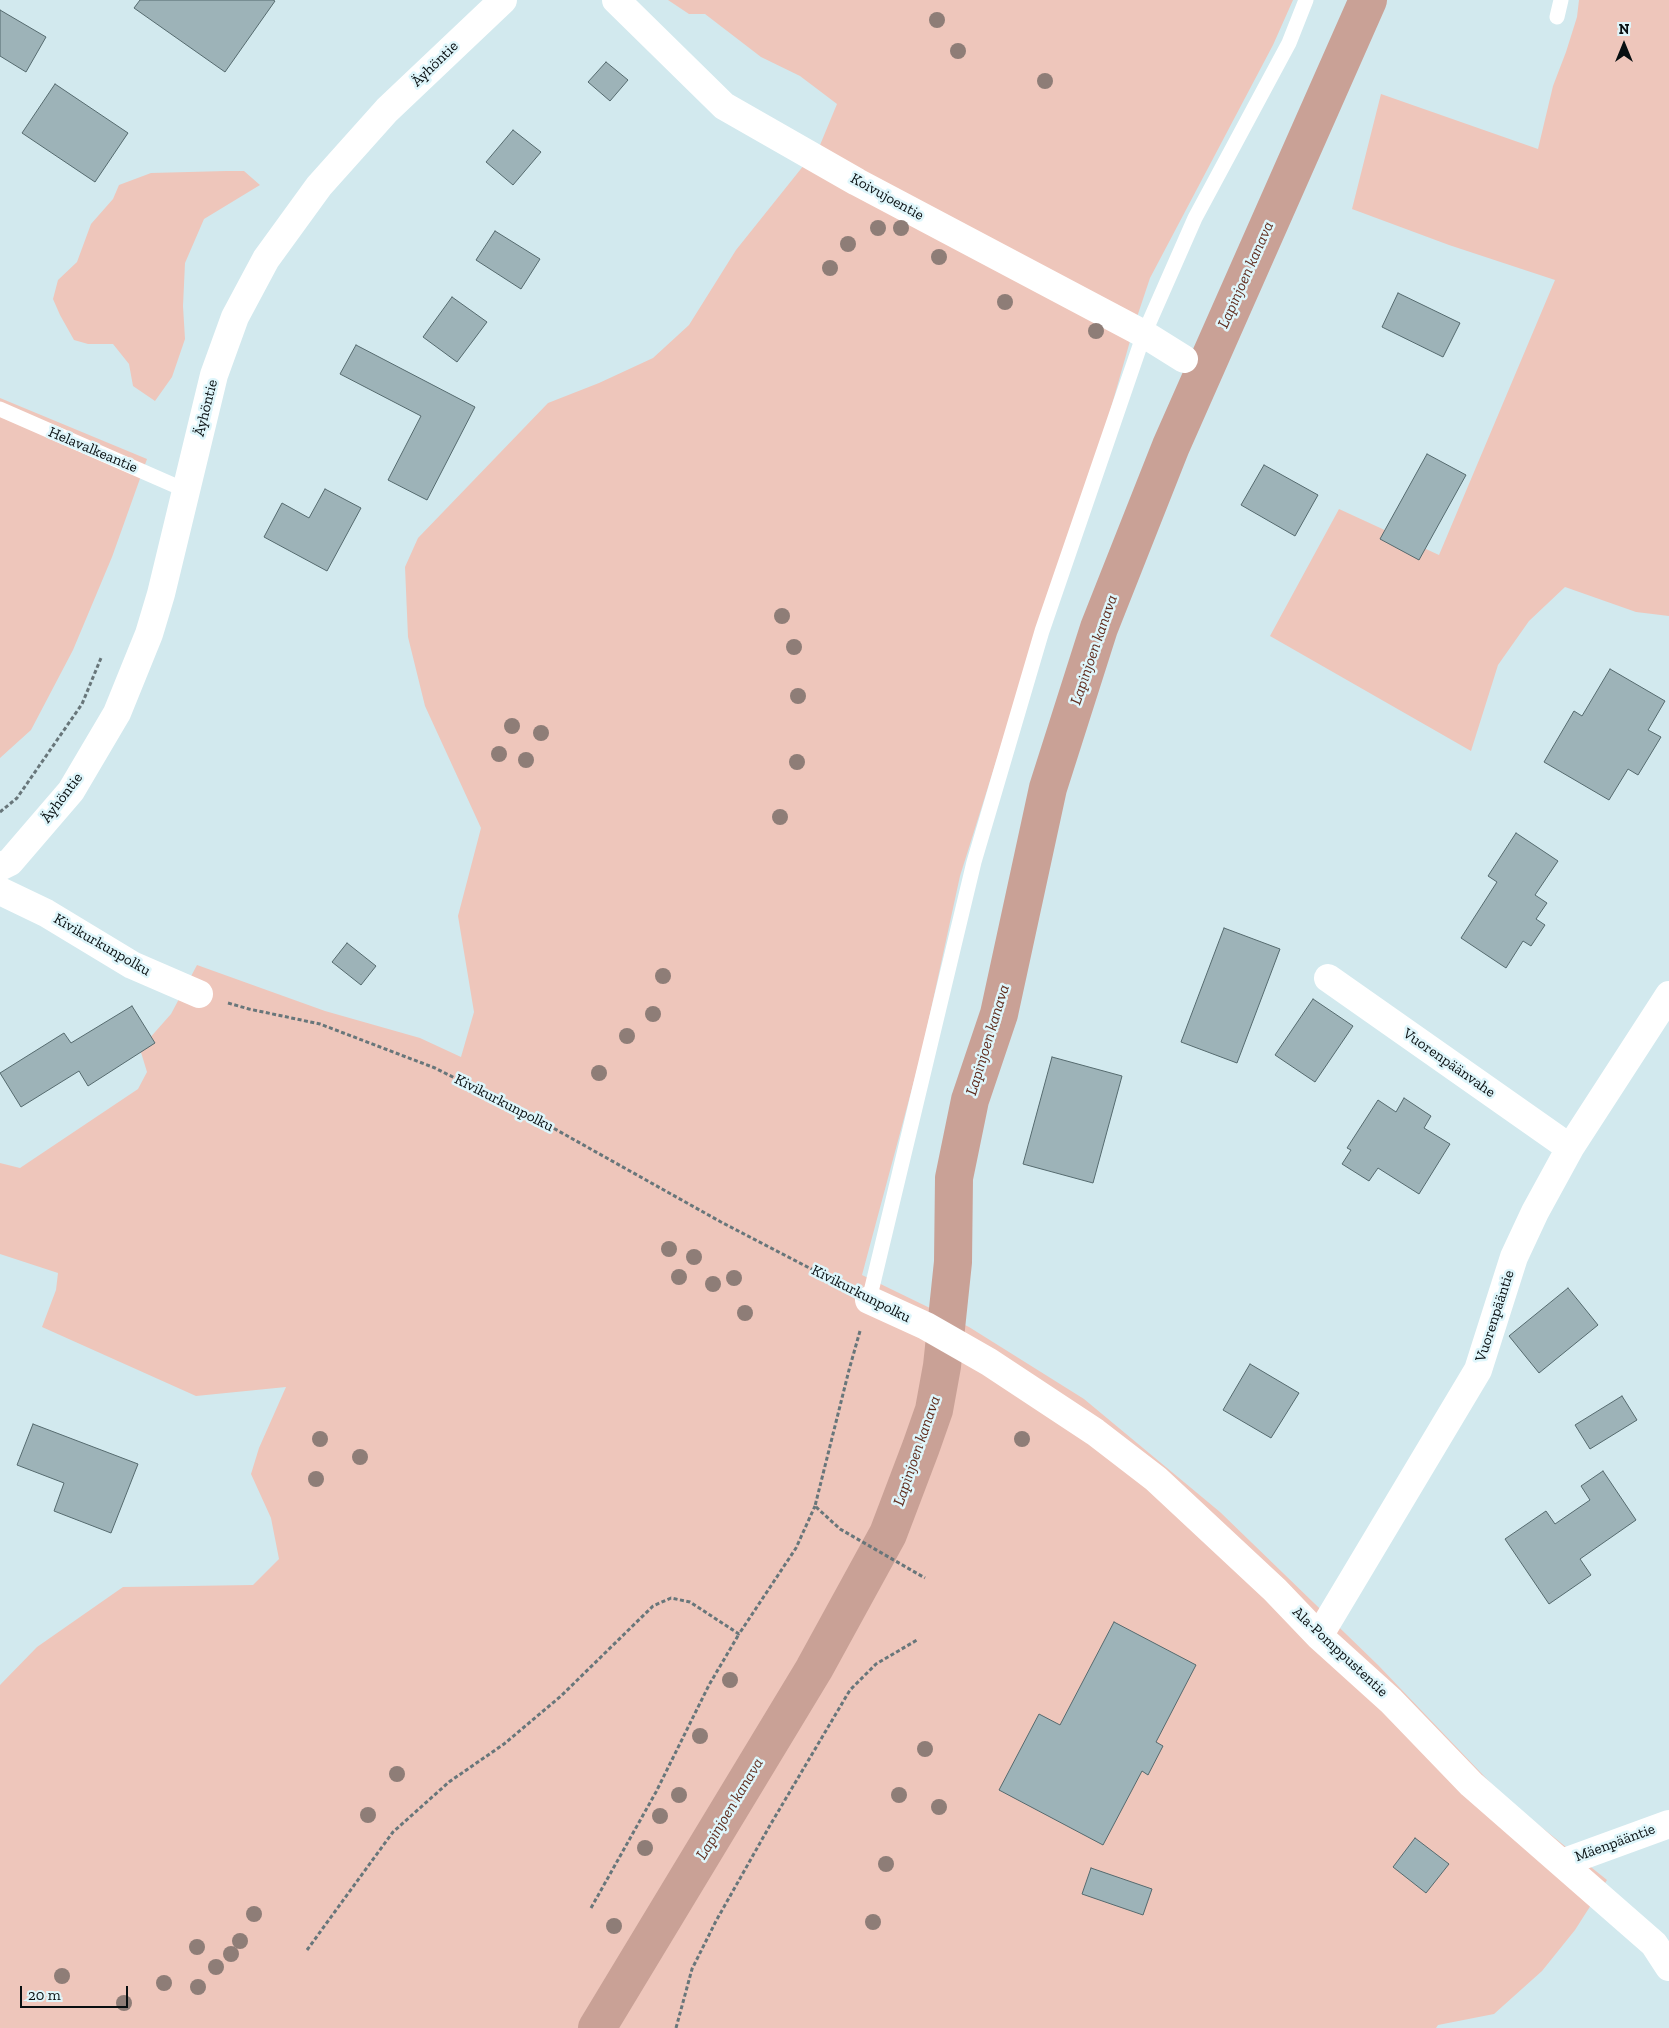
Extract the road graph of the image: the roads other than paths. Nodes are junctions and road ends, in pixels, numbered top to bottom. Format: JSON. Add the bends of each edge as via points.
{"nodes":[{"id":1,"x":503,"y":0,"type":"edge"},
{"id":2,"x":616,"y":0,"type":"edge"},
{"id":3,"x":1306,"y":0,"type":"edge"},
{"id":4,"x":1561,"y":0,"type":"edge"},
{"id":5,"x":1557,"y":17,"type":"dead end"},
{"id":6,"x":1144,"y":334,"type":"junction"},
{"id":7,"x":1184,"y":359,"type":"dead end"},
{"id":8,"x":0,"y":410,"type":"edge"},
{"id":9,"x":186,"y":490,"type":"junction"},
{"id":10,"x":0,"y":867,"type":"edge"},
{"id":11,"x":0,"y":892,"type":"edge"},
{"id":12,"x":1328,"y":978,"type":"dead end"},
{"id":13,"x":199,"y":994,"type":"road end"},
{"id":14,"x":1669,"y":994,"type":"edge"},
{"id":15,"x":1570,"y":1148,"type":"junction"},
{"id":16,"x":870,"y":1300,"type":"joint"},
{"id":17,"x":980,"y":1357,"type":"joint"},
{"id":18,"x":1319,"y":1636,"type":"junction"},
{"id":19,"x":1669,"y":1824,"type":"edge"},
{"id":20,"x":1562,"y":1863,"type":"junction"},
{"id":21,"x":1669,"y":1967,"type":"edge"}],
"edges":[{"from":1,"to":9,"type":"street","name":"Äyhöntie","via":[[387,110],[319,186],[266,259],[235,317],[214,375]]},
{"from":2,"to":6,"type":"street","name":"Koivujoentie","via":[[724,106],[866,186]]},
{"from":3,"to":6,"type":"lane","via":[[1289,43],[1195,218]]},
{"from":4,"to":5,"type":"lane"},
{"from":6,"to":7,"type":"street","name":"Koivujoentie"},
{"from":6,"to":16,"type":"lane","via":[[1042,631],[974,862]]},
{"from":8,"to":9,"type":"lane","name":"Helavalkeantie"},
{"from":9,"to":10,"type":"street","name":"Äyhöntie","via":[[162,594],[117,713],[71,791],[10,862]]},
{"from":11,"to":13,"type":"street","name":"Kivikurkunpolku","via":[[46,913],[132,965]]},
{"from":12,"to":15,"type":"street","name":"Vuorenpäänvahe"},
{"from":14,"to":15,"type":"street","name":"Vuorenpääntie"},
{"from":15,"to":18,"type":"street","name":"Vuorenpääntie","via":[[1514,1257],[1478,1370]]},
{"from":16,"to":17,"type":"street","name":"Kivikurkunpolku","via":[[926,1326]]},
{"from":17,"to":18,"type":"street","name":"Ala-Pomppustentie","via":[[1095,1432],[1156,1480],[1275,1590]]},
{"from":18,"to":20,"type":"street","name":"Ala-Pomppustentie","via":[[1391,1701],[1471,1784]]},
{"from":19,"to":20,"type":"street","name":"Mäenpääntie"},
{"from":20,"to":21,"type":"street","name":"Ala-Pomppustentie","via":[[1654,1944]]}]}
